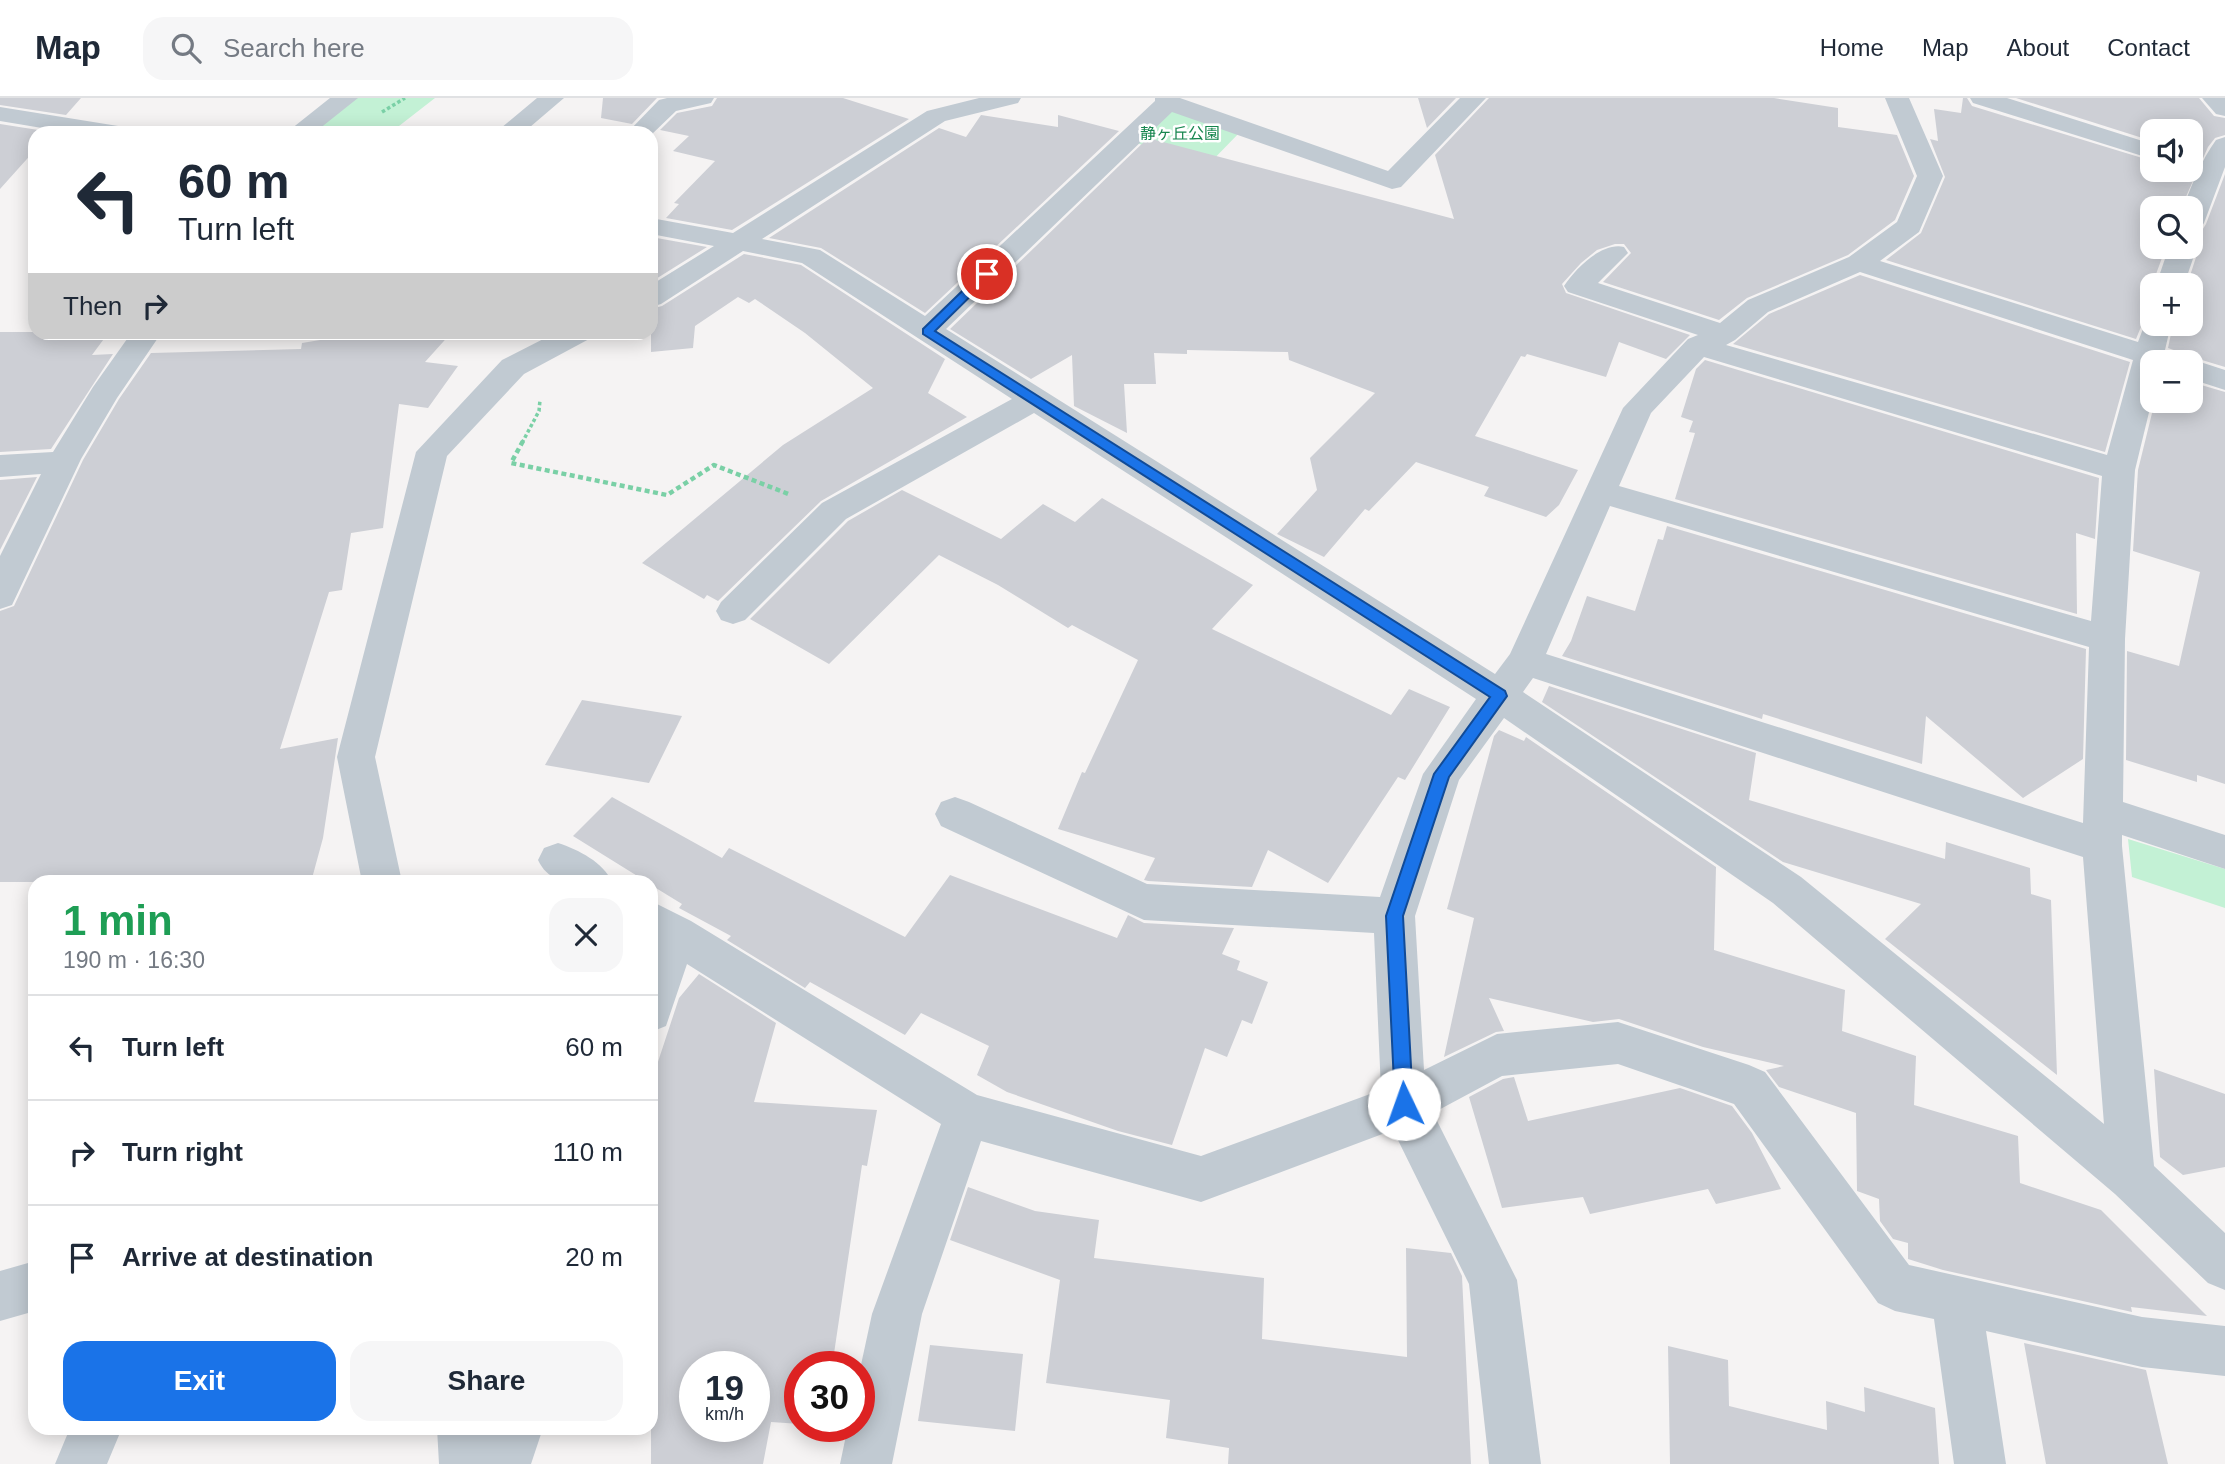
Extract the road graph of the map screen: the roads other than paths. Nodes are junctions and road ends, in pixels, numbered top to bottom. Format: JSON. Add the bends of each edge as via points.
{"nodes":[{"id":1,"x":346,"y":98,"type":"edge"},
{"id":2,"x":552,"y":98,"type":"edge"},
{"id":3,"x":702,"y":98,"type":"edge"},
{"id":4,"x":1009,"y":98,"type":"edge"},
{"id":5,"x":1474,"y":98,"type":"edge"},
{"id":6,"x":1897,"y":98,"type":"edge"},
{"id":7,"x":1982,"y":98,"type":"edge"},
{"id":8,"x":2214,"y":98,"type":"edge"},
{"id":9,"x":1168,"y":100,"type":"edge"},
{"id":10,"x":2225,"y":109,"type":"edge"},
{"id":11,"x":12,"y":116,"type":"edge"},
{"id":12,"x":74,"y":126,"type":"edge"},
{"id":13,"x":308,"y":126,"type":"edge"},
{"id":14,"x":516,"y":126,"type":"edge"},
{"id":15,"x":647,"y":126,"type":"edge"},
{"id":16,"x":0,"y":138,"type":"edge"},
{"id":17,"x":2225,"y":145,"type":"edge"},
{"id":18,"x":2140,"y":148,"type":"edge"},
{"id":19,"x":2203,"y":166,"type":"edge"},
{"id":20,"x":2203,"y":174,"type":"edge"},
{"id":21,"x":2212,"y":199,"type":"edge"},
{"id":22,"x":658,"y":227,"type":"edge"},
{"id":23,"x":741,"y":243,"type":"junction"},
{"id":24,"x":1614,"y":253,"type":"dead end"},
{"id":25,"x":1859,"y":263,"type":"junction"},
{"id":26,"x":658,"y":294,"type":"edge"},
{"id":27,"x":927,"y":331,"type":"junction"},
{"id":28,"x":142,"y":340,"type":"edge"},
{"id":29,"x":566,"y":340,"type":"edge"},
{"id":30,"x":1712,"y":340,"type":"junction"},
{"id":31,"x":2159,"y":347,"type":"edge"},
{"id":32,"x":2203,"y":373,"type":"edge"},
{"id":33,"x":2225,"y":380,"type":"edge"},
{"id":34,"x":1033,"y":400,"type":"junction"},
{"id":35,"x":62,"y":462,"type":"junction"},
{"id":36,"x":0,"y":466,"type":"edge"},
{"id":37,"x":2119,"y":470,"type":"junction"},
{"id":38,"x":1600,"y":492,"type":"junction"},
{"id":39,"x":0,"y":596,"type":"edge"},
{"id":40,"x":733,"y":611,"type":"dead end"},
{"id":41,"x":2107,"y":639,"type":"junction"},
{"id":42,"x":1525,"y":661,"type":"junction"},
{"id":43,"x":1500,"y":696,"type":"junction"},
{"id":44,"x":956,"y":814,"type":"dead end"},
{"id":45,"x":2102,"y":829,"type":"junction"},
{"id":46,"x":2225,"y":852,"type":"edge"},
{"id":47,"x":558,"y":860,"type":"dead end"},
{"id":48,"x":381,"y":875,"type":"edge"},
{"id":49,"x":581,"y":875,"type":"edge"},
{"id":50,"x":1394,"y":916,"type":"junction"},
{"id":51,"x":663,"y":926,"type":"edge"},
{"id":52,"x":658,"y":962,"type":"edge"},
{"id":53,"x":1404,"y":1104,"type":"junction"},
{"id":54,"x":967,"y":1115,"type":"junction"},
{"id":55,"x":2132,"y":1177,"type":"junction"},
{"id":56,"x":2225,"y":1266,"type":"edge"},
{"id":57,"x":28,"y":1288,"type":"edge"},
{"id":58,"x":0,"y":1296,"type":"edge"},
{"id":59,"x":1956,"y":1300,"type":"junction"},
{"id":60,"x":2225,"y":1351,"type":"edge"},
{"id":61,"x":93,"y":1435,"type":"edge"},
{"id":62,"x":464,"y":1435,"type":"edge"},
{"id":63,"x":515,"y":1435,"type":"edge"},
{"id":64,"x":81,"y":1464,"type":"edge"},
{"id":65,"x":466,"y":1464,"type":"edge"},
{"id":66,"x":505,"y":1464,"type":"edge"},
{"id":67,"x":866,"y":1464,"type":"edge"},
{"id":68,"x":1515,"y":1464,"type":"edge"},
{"id":69,"x":1980,"y":1464,"type":"edge"}],
"edges":[{"from":1,"to":13,"type":"street"},
{"from":2,"to":14,"type":"street"},
{"from":3,"to":15,"type":"street","via":[[668,106]]},
{"from":4,"to":23,"type":"street","via":[[928,110]]},
{"from":5,"to":9,"type":"street","via":[[1391,181]]},
{"from":6,"to":25,"type":"street","via":[[1930,176],[1909,226]]},
{"from":7,"to":18,"type":"street"},
{"from":8,"to":10,"type":"street"},
{"from":9,"to":27,"type":"street"},
{"from":11,"to":12,"type":"street"},
{"from":11,"to":16,"type":"street"},
{"from":17,"to":19,"type":"street"},
{"from":20,"to":21,"type":"street"},
{"from":22,"to":23,"type":"street"},
{"from":23,"to":26,"type":"street"},
{"from":23,"to":27,"type":"street","via":[[810,256]]},
{"from":24,"to":30,"type":"street","via":[[1578,286]]},
{"from":25,"to":30,"type":"street","via":[[1758,306]]},
{"from":25,"to":31,"type":"street"},
{"from":27,"to":34,"type":"street"},
{"from":28,"to":35,"type":"street"},
{"from":29,"to":48,"type":"street","via":[[513,367],[432,452],[356,757]]},
{"from":30,"to":37,"type":"street"},
{"from":30,"to":38,"type":"street","via":[[1638,408]]},
{"from":31,"to":37,"type":"street"},
{"from":32,"to":33,"type":"street"},
{"from":34,"to":40,"type":"street","via":[[834,511]]},
{"from":34,"to":43,"type":"street"},
{"from":35,"to":36,"type":"street"},
{"from":35,"to":39,"type":"street"},
{"from":37,"to":41,"type":"street"},
{"from":38,"to":41,"type":"street"},
{"from":38,"to":42,"type":"street"},
{"from":41,"to":45,"type":"street"},
{"from":42,"to":43,"type":"street"},
{"from":42,"to":45,"type":"street"},
{"from":43,"to":50,"type":"street","via":[[1442,774]]},
{"from":43,"to":55,"type":"street","via":[[1787,890]]},
{"from":44,"to":50,"type":"street","via":[[1144,902]]},
{"from":45,"to":46,"type":"street"},
{"from":45,"to":55,"type":"street"},
{"from":47,"to":49,"type":"street"},
{"from":50,"to":53,"type":"street"},
{"from":51,"to":52,"type":"street"},
{"from":51,"to":54,"type":"street"},
{"from":53,"to":54,"type":"street","via":[[1201,1179]]},
{"from":53,"to":59,"type":"street","via":[[1497,1055],[1618,1043],[1749,1087],[1895,1286]]},
{"from":53,"to":68,"type":"street","via":[[1493,1280]]},
{"from":54,"to":67,"type":"street","via":[[897,1314]]},
{"from":55,"to":56,"type":"street"},
{"from":57,"to":58,"type":"street"},
{"from":59,"to":60,"type":"street","via":[[2142,1342]]},
{"from":59,"to":69,"type":"street"},
{"from":61,"to":64,"type":"street"},
{"from":62,"to":65,"type":"street"},
{"from":63,"to":66,"type":"street"}]}
